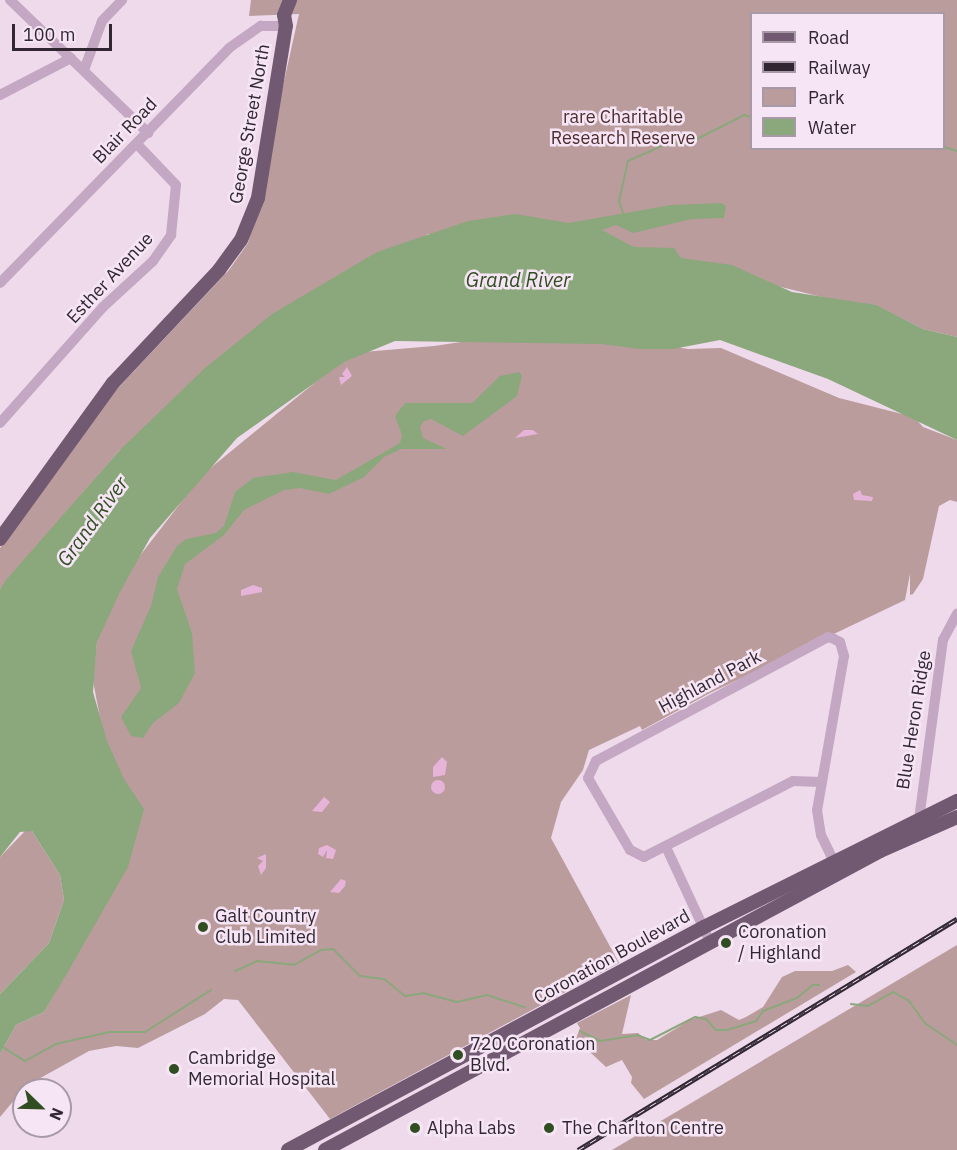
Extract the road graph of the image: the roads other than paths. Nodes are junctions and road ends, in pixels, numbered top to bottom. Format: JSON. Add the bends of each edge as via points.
{"nodes":[{"id":1,"x":10,"y":0,"type":"edge"},
{"id":2,"x":122,"y":0,"type":"edge"},
{"id":3,"x":290,"y":0,"type":"edge"},
{"id":4,"x":297,"y":0,"type":"edge"},
{"id":5,"x":286,"y":26,"type":"junction"},
{"id":6,"x":71,"y":58,"type":"junction"},
{"id":7,"x":84,"y":70,"type":"junction"},
{"id":8,"x":0,"y":95,"type":"edge"},
{"id":9,"x":148,"y":133,"type":"junction"},
{"id":10,"x":137,"y":144,"type":"junction"},
{"id":11,"x":0,"y":283,"type":"edge"},
{"id":12,"x":0,"y":423,"type":"edge"},
{"id":13,"x":0,"y":539,"type":"edge"},
{"id":14,"x":957,"y":614,"type":"edge"},
{"id":15,"x":821,"y":782,"type":"junction"},
{"id":16,"x":957,"y":801,"type":"edge"},
{"id":17,"x":957,"y":817,"type":"edge"},
{"id":18,"x":918,"y":827,"type":"junction"},
{"id":19,"x":666,"y":847,"type":"junction"},
{"id":20,"x":833,"y":860,"type":"junction"},
{"id":21,"x":841,"y":873,"type":"junction"},
{"id":22,"x":704,"y":927,"type":"junction"},
{"id":23,"x":710,"y":942,"type":"junction"},
{"id":24,"x":590,"y":989,"type":"junction"},
{"id":25,"x":597,"y":1002,"type":"junction"},
{"id":26,"x":357,"y":1114,"type":"junction"},
{"id":27,"x":341,"y":1141,"type":"junction"},
{"id":28,"x":288,"y":1150,"type":"edge"},
{"id":29,"x":325,"y":1150,"type":"edge"}],
"edges":[{"from":1,"to":6,"type":"street"},
{"from":2,"to":7,"type":"street","via":[[102,21]]},
{"from":3,"to":5,"type":"main road","via":[[284,15]]},
{"from":4,"to":5,"type":"main road"},
{"from":5,"to":9,"type":"street","name":"Blair Road","via":[[261,26],[239,39]]},
{"from":5,"to":13,"type":"main road","name":"George Street North","via":[[258,198],[247,227],[219,270],[101,397]]},
{"from":6,"to":7,"type":"street"},
{"from":6,"to":8,"type":"street"},
{"from":7,"to":9,"type":"street"},
{"from":9,"to":10,"type":"street","name":"Blair Road"},
{"from":10,"to":11,"type":"street","name":"Blair Road"},
{"from":10,"to":12,"type":"street","name":"Esther Avenue","via":[[176,185],[171,235],[153,261],[103,307]]},
{"from":14,"to":18,"type":"street","name":"Blue Heron Ridge","via":[[943,640]]},
{"from":15,"to":19,"type":"street","name":"Highland Park","via":[[793,781]]},
{"from":15,"to":19,"type":"street","name":"Highland Park","via":[[844,656],[840,642],[828,637],[596,761],[590,770],[590,786],[630,850],[644,857]]},
{"from":15,"to":20,"type":"street","name":"Highland Park","via":[[818,823]]},
{"from":16,"to":18,"type":"main road","name":"Coronation Boulevard"},
{"from":17,"to":18,"type":"main road","name":"Coronation Boulevard"},
{"from":18,"to":20,"type":"main road","name":"Coronation Boulevard"},
{"from":18,"to":21,"type":"main road","name":"Coronation Boulevard"},
{"from":19,"to":22,"type":"street"},
{"from":20,"to":21,"type":"street","name":"Highland Park"},
{"from":20,"to":22,"type":"main road","name":"Coronation Boulevard"},
{"from":21,"to":23,"type":"main road","name":"Coronation Boulevard"},
{"from":22,"to":23,"type":"street"},
{"from":22,"to":24,"type":"main road","name":"Coronation Boulevard"},
{"from":23,"to":25,"type":"main road","name":"Coronation Boulevard"},
{"from":24,"to":25,"type":"main road"},
{"from":24,"to":26,"type":"main road","name":"Coronation Boulevard"},
{"from":25,"to":27,"type":"main road","name":"Coronation Boulevard"},
{"from":26,"to":27,"type":"main road","via":[[339,1134]]},
{"from":26,"to":28,"type":"main road","name":"Coronation Boulevard"},
{"from":27,"to":29,"type":"main road","name":"Coronation Boulevard"}]}
